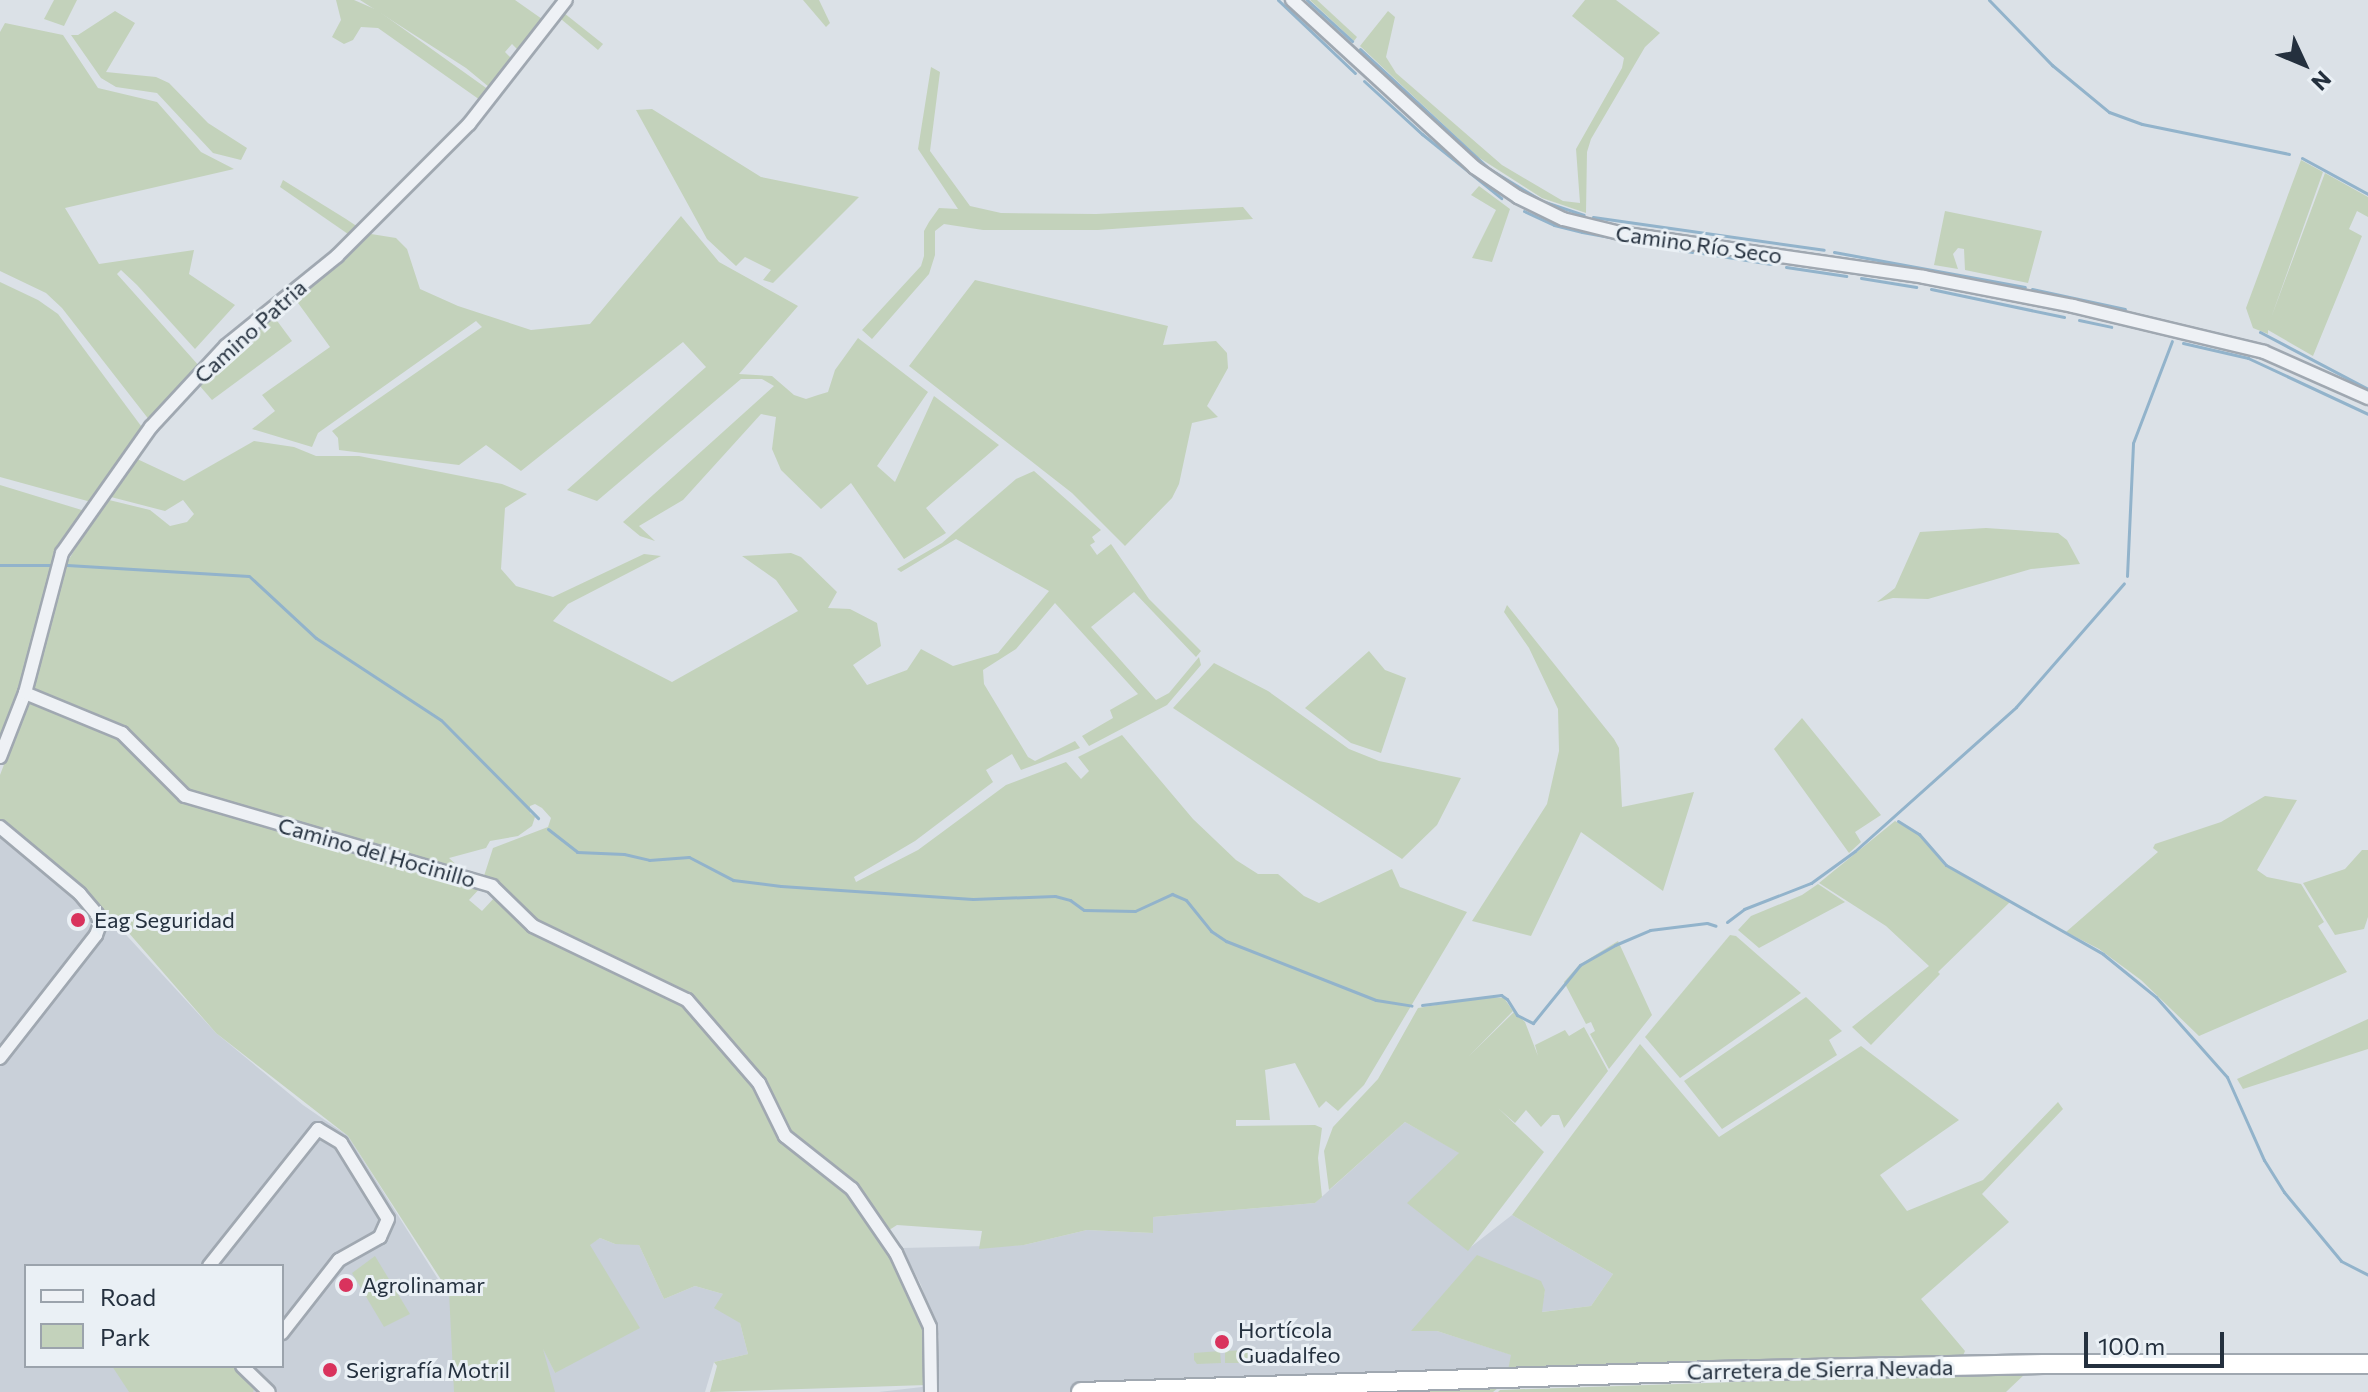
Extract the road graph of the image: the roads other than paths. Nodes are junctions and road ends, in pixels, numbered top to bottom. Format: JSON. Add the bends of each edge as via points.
{"nodes":[{"id":1,"x":566,"y":0,"type":"edge"},
{"id":2,"x":1292,"y":0,"type":"edge"},
{"id":3,"x":2368,"y":398,"type":"edge"},
{"id":4,"x":25,"y":693,"type":"junction"},
{"id":5,"x":0,"y":757,"type":"edge"},
{"id":6,"x":0,"y":827,"type":"edge"},
{"id":7,"x":2,"y":1051,"type":"edge"},
{"id":8,"x":211,"y":1264,"type":"edge"},
{"id":9,"x":284,"y":1330,"type":"edge"},
{"id":10,"x":2368,"y":1364,"type":"edge"},
{"id":11,"x":250,"y":1368,"type":"edge"},
{"id":12,"x":1338,"y":1388,"type":"edge"},
{"id":13,"x":269,"y":1392,"type":"edge"},
{"id":14,"x":931,"y":1392,"type":"edge"},
{"id":15,"x":1081,"y":1392,"type":"edge"}],
"edges":[{"from":1,"to":4,"type":"street","name":"Camino Patria","via":[[469,124],[337,256],[226,346],[151,427],[62,553]]},
{"from":2,"to":3,"type":"street","name":"Camino Río Seco","via":[[1474,167],[1563,219],[1620,233],[1984,287],[2228,342],[2289,361]]},
{"from":4,"to":5,"type":"street","name":"Camino Patria"},
{"from":4,"to":14,"type":"street","name":"Camino del Hocinillo","via":[[122,733],[185,796],[492,886],[533,926],[687,1000],[759,1083],[785,1136],[852,1189],[896,1253],[930,1327]]},
{"from":6,"to":7,"type":"street","via":[[80,894],[100,924]]},
{"from":8,"to":9,"type":"street","via":[[318,1129],[341,1143],[388,1219],[380,1237],[339,1260]]},
{"from":10,"to":12,"type":"highway","name":"Carretera de Sierra Nevada","via":[[2027,1364]]},
{"from":11,"to":13,"type":"street"},
{"from":12,"to":15,"type":"highway","name":"Carretera de Sierra Nevada"}]}
